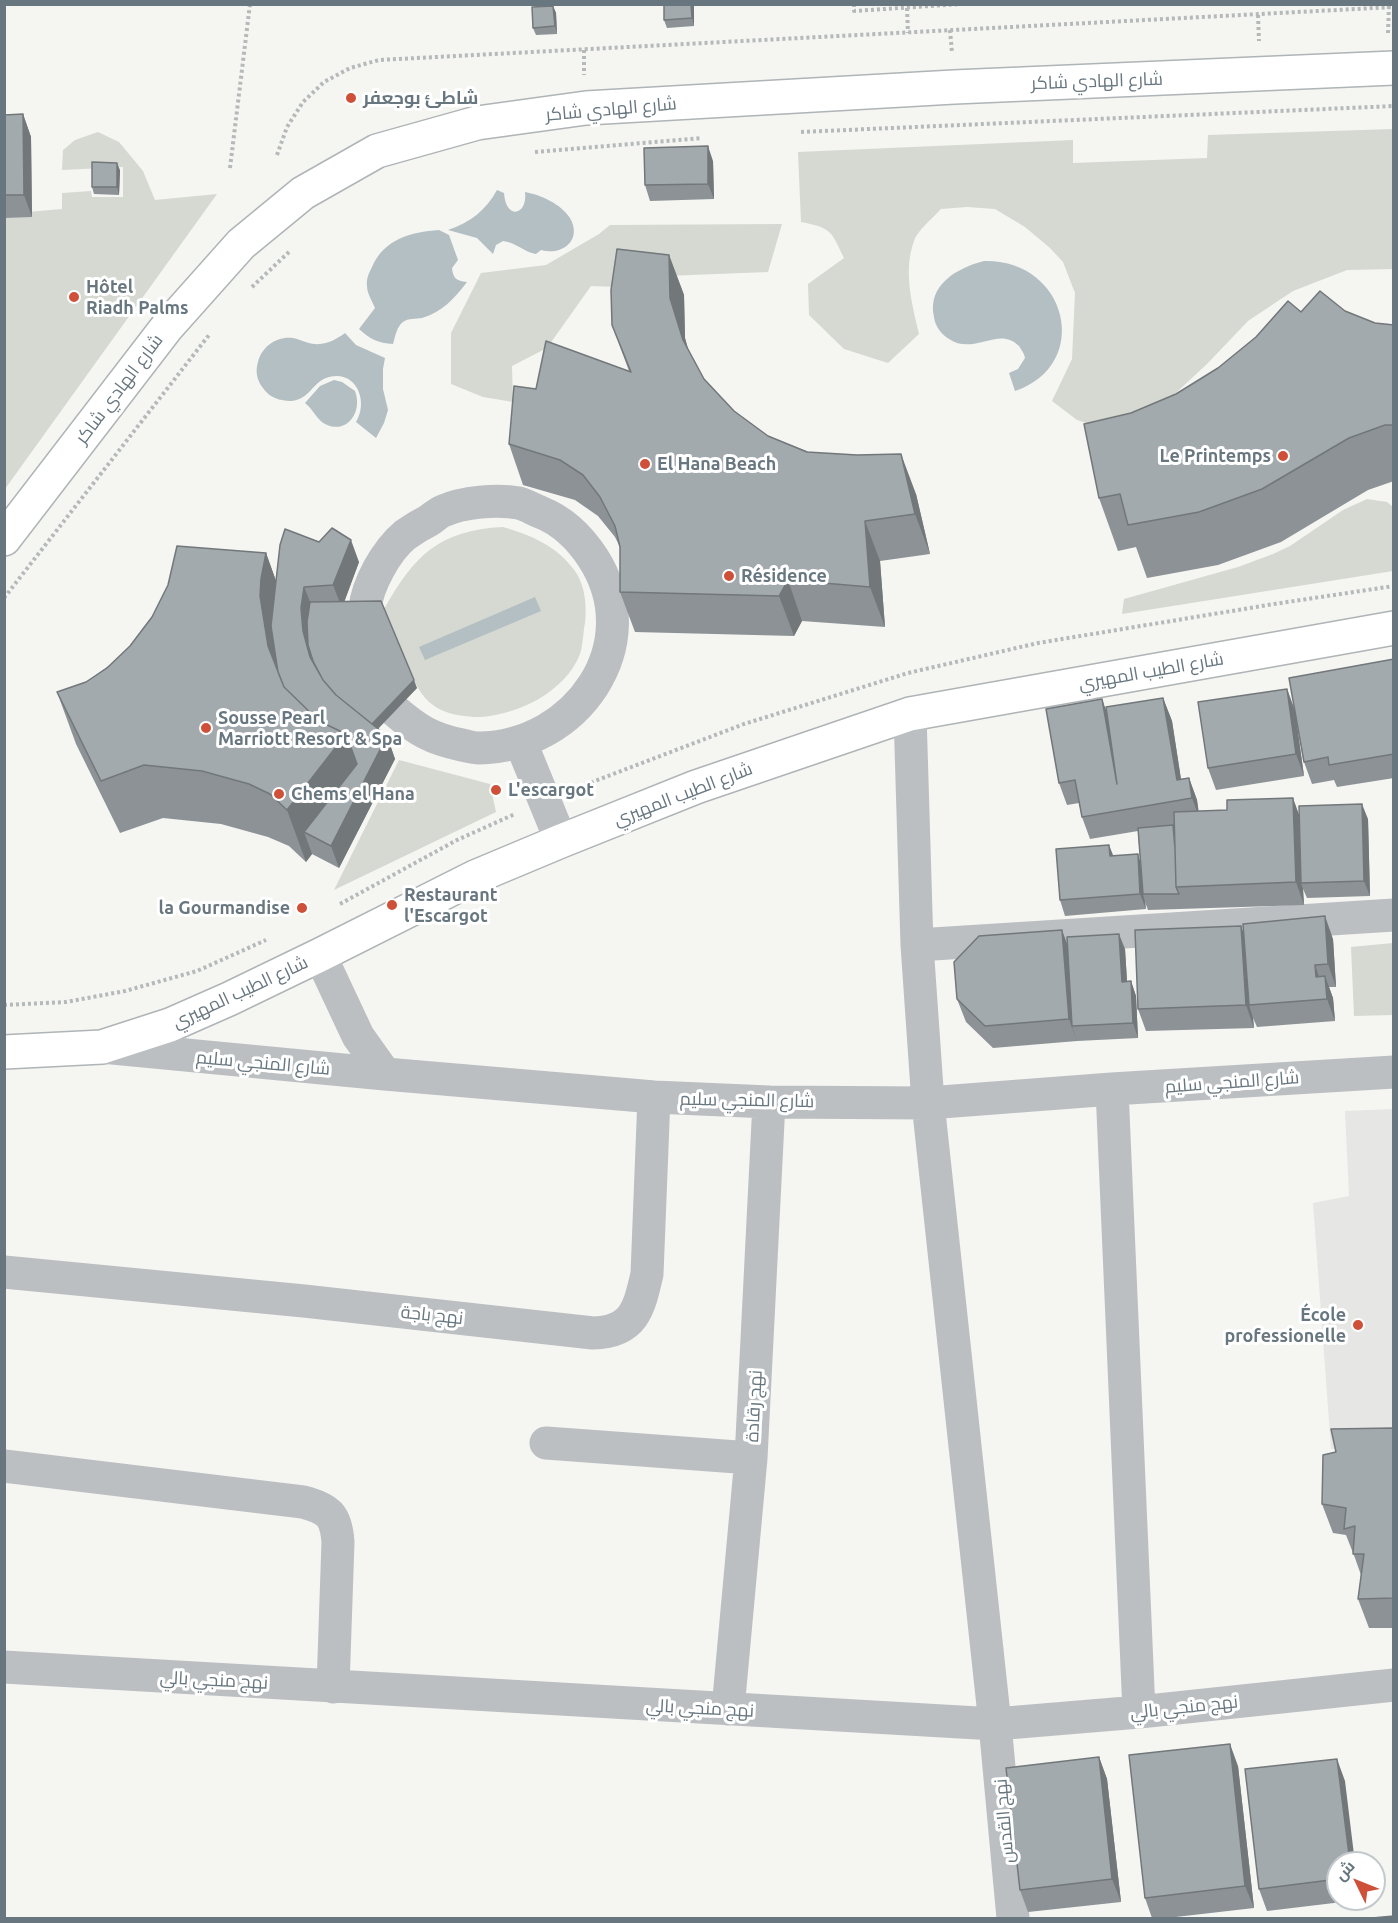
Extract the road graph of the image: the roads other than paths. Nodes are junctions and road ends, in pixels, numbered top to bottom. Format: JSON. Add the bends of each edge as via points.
{"nodes":[{"id":1,"x":1394,"y":68,"type":"edge"},
{"id":2,"x":4,"y":539,"type":"edge"},
{"id":3,"x":364,"y":609,"type":"edge"},
{"id":4,"x":1394,"y":628,"type":"edge"},
{"id":5,"x":394,"y":710,"type":"edge"},
{"id":6,"x":910,"y":714,"type":"junction"},
{"id":7,"x":521,"y":742,"type":"junction"},
{"id":8,"x":561,"y":841,"type":"junction"},
{"id":9,"x":1394,"y":915,"type":"edge"},
{"id":10,"x":917,"y":945,"type":"junction"},
{"id":11,"x":320,"y":955,"type":"junction"},
{"id":12,"x":102,"y":1047,"type":"junction"},
{"id":13,"x":4,"y":1052,"type":"edge"},
{"id":14,"x":1394,"y":1072,"type":"edge"},
{"id":15,"x":385,"y":1074,"type":"junction"},
{"id":16,"x":1112,"y":1089,"type":"junction"},
{"id":17,"x":654,"y":1097,"type":"junction"},
{"id":18,"x":769,"y":1102,"type":"junction"},
{"id":19,"x":928,"y":1103,"type":"junction"},
{"id":20,"x":4,"y":1272,"type":"edge"},
{"id":21,"x":546,"y":1443,"type":"dead end"},
{"id":22,"x":751,"y":1458,"type":"junction"},
{"id":23,"x":4,"y":1466,"type":"edge"},
{"id":24,"x":4,"y":1667,"type":"edge"},
{"id":25,"x":1394,"y":1685,"type":"edge"},
{"id":26,"x":333,"y":1687,"type":"junction"},
{"id":27,"x":728,"y":1710,"type":"junction"},
{"id":28,"x":1139,"y":1712,"type":"junction"},
{"id":29,"x":995,"y":1724,"type":"junction"},
{"id":30,"x":1013,"y":1918,"type":"edge"}],
"edges":[{"from":1,"to":2,"type":"main road","name":"شارع الهادي شاكر","via":[[586,108],[477,123],[376,151],[303,193],[240,244],[167,327]]},
{"from":3,"to":7,"type":"street","via":[[380,565],[404,536],[443,511],[480,501],[518,503],[554,518],[583,542],[604,574],[613,611],[610,649],[596,684],[572,713]]},
{"from":4,"to":6,"type":"main road","name":"شارع الطيب المهيري"},
{"from":5,"to":7,"type":"street","via":[[411,725],[440,740],[478,748]]},
{"from":6,"to":8,"type":"main road","name":"شارع الطيب المهيري","via":[[696,787]]},
{"from":6,"to":10,"type":"street","name":"نهج القدس"},
{"from":7,"to":8,"type":"street"},
{"from":8,"to":11,"type":"main road","name":"شارع الطيب المهيري","via":[[475,877]]},
{"from":9,"to":10,"type":"street"},
{"from":10,"to":19,"type":"street","name":"نهج القدس"},
{"from":11,"to":12,"type":"main road","name":"شارع الطيب المهيري","via":[[170,1025]]},
{"from":11,"to":15,"type":"street","via":[[358,1036]]},
{"from":12,"to":13,"type":"main road","name":"شارع الطيب المهيري"},
{"from":12,"to":15,"type":"street","name":"شارع المنجي سليم"},
{"from":14,"to":16,"type":"street","name":"شارع المنجي سليم"},
{"from":15,"to":17,"type":"street","name":"شارع المنجي سليم"},
{"from":16,"to":19,"type":"street","name":"شارع المنجي سليم"},
{"from":16,"to":28,"type":"street"},
{"from":17,"to":18,"type":"street","name":"شارع المنجي سليم"},
{"from":17,"to":20,"type":"street","name":"نهج باجة","via":[[647,1274],[635,1314],[610,1332]]},
{"from":18,"to":19,"type":"street","name":"شارع المنجي سليم"},
{"from":18,"to":22,"type":"street","name":"نهج رقادة"},
{"from":19,"to":29,"type":"street","name":"نهج القدس"},
{"from":21,"to":22,"type":"street"},
{"from":22,"to":27,"type":"street","name":"نهج رقادة"},
{"from":23,"to":26,"type":"street","via":[[321,1507],[331,1514],[337,1527]]},
{"from":24,"to":26,"type":"street","name":"نهج منجي بالي"},
{"from":25,"to":28,"type":"street","name":"نهج منجي بالي"},
{"from":26,"to":27,"type":"street","name":"نهج منجي بالي"},
{"from":27,"to":29,"type":"street","name":"نهج منجي بالي"},
{"from":28,"to":29,"type":"street","name":"نهج منجي بالي"},
{"from":29,"to":30,"type":"street","name":"نهج القدس"}]}
